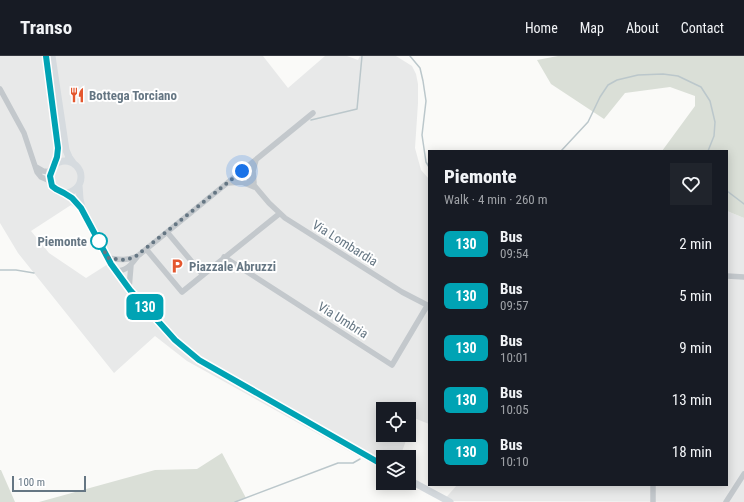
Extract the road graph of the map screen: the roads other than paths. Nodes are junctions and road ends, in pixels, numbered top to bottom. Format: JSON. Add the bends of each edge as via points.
{"nodes":[{"id":1,"x":46,"y":56,"type":"edge"},
{"id":2,"x":52,"y":56,"type":"edge"},
{"id":3,"x":0,"y":89,"type":"edge"},
{"id":4,"x":313,"y":113,"type":"dead end"},
{"id":5,"x":256,"y":160,"type":"junction"},
{"id":6,"x":74,"y":164,"type":"junction"},
{"id":7,"x":36,"y":167,"type":"junction"},
{"id":8,"x":53,"y":169,"type":"junction"},
{"id":9,"x":242,"y":171,"type":"junction"},
{"id":10,"x":50,"y":181,"type":"junction"},
{"id":11,"x":228,"y":183,"type":"junction"},
{"id":12,"x":79,"y":185,"type":"junction"},
{"id":13,"x":256,"y":188,"type":"junction"},
{"id":14,"x":64,"y":193,"type":"junction"},
{"id":15,"x":83,"y":212,"type":"junction"},
{"id":16,"x":279,"y":214,"type":"junction"},
{"id":17,"x":167,"y":232,"type":"junction"},
{"id":18,"x":146,"y":249,"type":"junction"},
{"id":19,"x":139,"y":255,"type":"junction"},
{"id":20,"x":108,"y":258,"type":"junction"},
{"id":21,"x":224,"y":258,"type":"junction"},
{"id":22,"x":131,"y":265,"type":"junction"},
{"id":23,"x":115,"y":271,"type":"junction"},
{"id":24,"x":203,"y":275,"type":"junction"},
{"id":25,"x":728,"y":276,"type":"edge"},
{"id":26,"x":744,"y":277,"type":"edge"},
{"id":27,"x":130,"y":290,"type":"junction"},
{"id":28,"x":428,"y":306,"type":"edge"},
{"id":29,"x":376,"y":461,"type":"edge"},
{"id":30,"x":744,"y":474,"type":"edge"},
{"id":31,"x":416,"y":484,"type":"edge"},
{"id":32,"x":653,"y":486,"type":"edge"},
{"id":33,"x":450,"y":502,"type":"edge"},
{"id":34,"x":653,"y":502,"type":"edge"},
{"id":35,"x":726,"y":502,"type":"edge"}],
"edges":[{"from":1,"to":8,"type":"main road","via":[[58,144],[58,155]]},
{"from":2,"to":6,"type":"main road","via":[[66,150]]},
{"from":3,"to":7,"type":"street","via":[[24,133]]},
{"from":4,"to":5,"type":"street"},
{"from":5,"to":9,"type":"street"},
{"from":5,"to":13,"type":"street","via":[[252,174]]},
{"from":6,"to":8,"type":"main road","via":[[64,161]]},
{"from":6,"to":12,"type":"main road","via":[[81,175]]},
{"from":7,"to":8,"type":"street","via":[[43,171]]},
{"from":7,"to":10,"type":"street","via":[[39,175]]},
{"from":8,"to":10,"type":"main road"},
{"from":9,"to":11,"type":"street"},
{"from":9,"to":13,"type":"street","name":"Via Lombardia"},
{"from":10,"to":14,"type":"main road","via":[[56,189]]},
{"from":11,"to":13,"type":"street","via":[[242,182]]},
{"from":11,"to":17,"type":"street"},
{"from":12,"to":14,"type":"main road","via":[[72,192]]},
{"from":12,"to":15,"type":"main road"},
{"from":13,"to":16,"type":"street","name":"Via Lombardia"},
{"from":14,"to":15,"type":"main road"},
{"from":15,"to":20,"type":"main road"},
{"from":16,"to":21,"type":"street"},
{"from":16,"to":28,"type":"street","name":"Via Lombardia"},
{"from":17,"to":18,"type":"street"},
{"from":17,"to":24,"type":"street"},
{"from":18,"to":19,"type":"street"},
{"from":18,"to":24,"type":"street","via":[[182,292]]},
{"from":19,"to":20,"type":"street","via":[[125,260]]},
{"from":19,"to":22,"type":"street"},
{"from":20,"to":23,"type":"main road"},
{"from":21,"to":24,"type":"street"},
{"from":21,"to":28,"type":"street","name":"Via Umbria","via":[[392,365]]},
{"from":22,"to":23,"type":"street","via":[[124,270]]},
{"from":22,"to":27,"type":"street"},
{"from":23,"to":27,"type":"main road"},
{"from":25,"to":26,"type":"street"},
{"from":27,"to":29,"type":"main road","via":[[175,340],[199,360]]},
{"from":30,"to":35,"type":"street"},
{"from":31,"to":33,"type":"main road"},
{"from":32,"to":34,"type":"street"}]}
